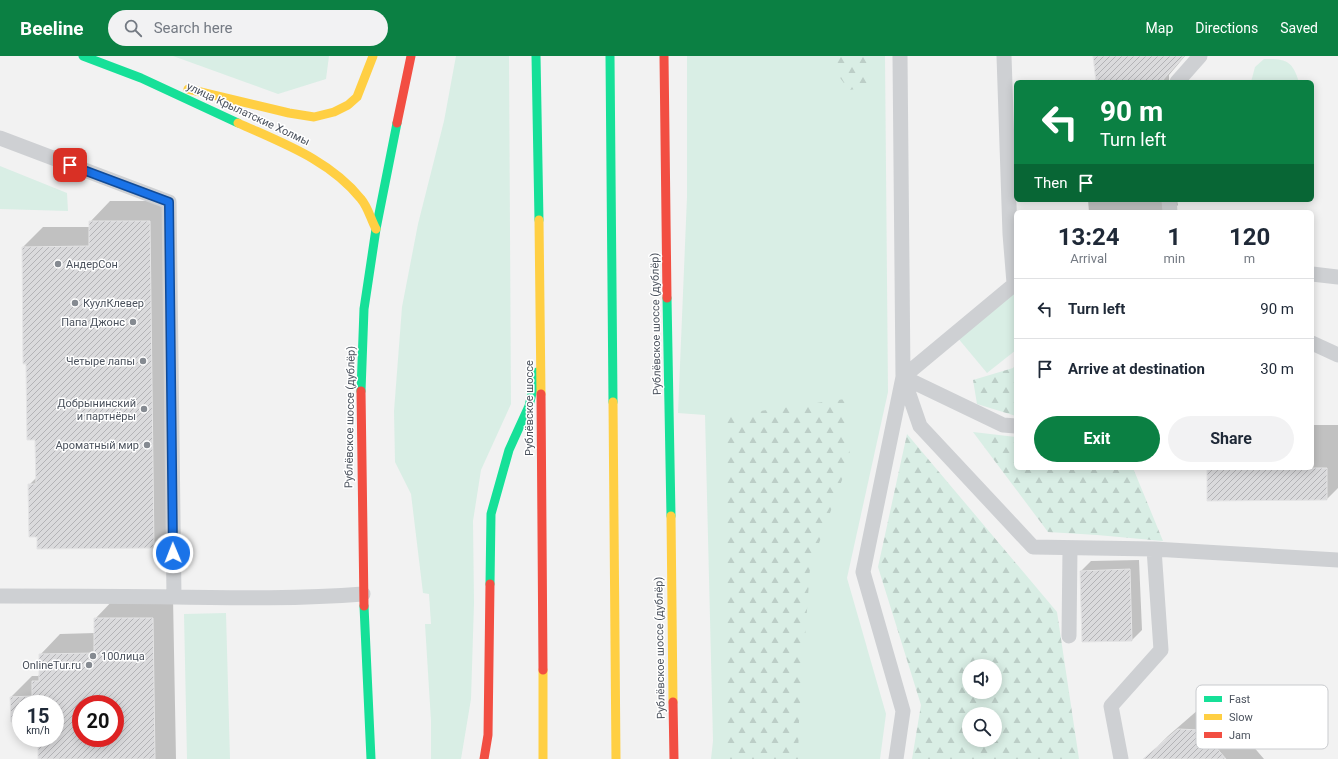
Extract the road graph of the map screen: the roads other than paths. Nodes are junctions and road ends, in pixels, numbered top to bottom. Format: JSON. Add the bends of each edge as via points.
{"nodes":[{"id":1,"x":83,"y":56,"type":"edge"},
{"id":2,"x":372,"y":56,"type":"edge"},
{"id":3,"x":411,"y":56,"type":"edge"},
{"id":4,"x":536,"y":56,"type":"edge"},
{"id":5,"x":610,"y":56,"type":"edge"},
{"id":6,"x":664,"y":56,"type":"edge"},
{"id":7,"x":900,"y":56,"type":"edge"},
{"id":8,"x":1004,"y":56,"type":"edge"},
{"id":9,"x":1200,"y":56,"type":"edge"},
{"id":10,"x":141,"y":78,"type":"junction"},
{"id":11,"x":1179,"y":80,"type":"edge"},
{"id":12,"x":0,"y":138,"type":"edge"},
{"id":13,"x":376,"y":229,"type":"junction"},
{"id":14,"x":1014,"y":273,"type":"edge"},
{"id":15,"x":1314,"y":274,"type":"edge"},
{"id":16,"x":1338,"y":277,"type":"edge"},
{"id":17,"x":1014,"y":284,"type":"edge"},
{"id":18,"x":1314,"y":345,"type":"edge"},
{"id":19,"x":1338,"y":354,"type":"edge"},
{"id":20,"x":541,"y":357,"type":"junction"},
{"id":21,"x":903,"y":377,"type":"junction"},
{"id":22,"x":1014,"y":426,"type":"edge"},
{"id":23,"x":1070,"y":548,"type":"junction"},
{"id":24,"x":1154,"y":549,"type":"junction"},
{"id":25,"x":1338,"y":560,"type":"edge"},
{"id":26,"x":363,"y":594,"type":"junction"},
{"id":27,"x":0,"y":596,"type":"edge"},
{"id":28,"x":174,"y":597,"type":"junction"},
{"id":29,"x":1069,"y":636,"type":"dead end"},
{"id":30,"x":371,"y":759,"type":"edge"},
{"id":31,"x":484,"y":759,"type":"edge"},
{"id":32,"x":543,"y":759,"type":"edge"},
{"id":33,"x":616,"y":759,"type":"edge"},
{"id":34,"x":674,"y":759,"type":"edge"},
{"id":35,"x":896,"y":759,"type":"edge"},
{"id":36,"x":1121,"y":759,"type":"edge"}],
"edges":[{"from":1,"to":10,"type":"main road","name":"улица Крылатские Холмы"},
{"from":2,"to":10,"type":"main road","via":[[357,97],[334,112],[314,117]]},
{"from":3,"to":13,"type":"main road","name":"Рублёвское шоссе (дублёр)"},
{"from":4,"to":20,"type":"main road","name":"Рублёвское шоссе"},
{"from":5,"to":33,"type":"main road"},
{"from":6,"to":34,"type":"main road","name":"Рублёвское шоссе (дублёр)"},
{"from":7,"to":21,"type":"lane"},
{"from":8,"to":14,"type":"lane","via":[[1009,223]]},
{"from":9,"to":11,"type":"lane"},
{"from":10,"to":13,"type":"main road","name":"улица Крылатские Холмы","via":[[318,161],[340,177],[362,200]]},
{"from":12,"to":28,"type":"lane","via":[[169,202]]},
{"from":13,"to":26,"type":"main road","name":"Рублёвское шоссе (дублёр)","via":[[364,309],[360,404]]},
{"from":15,"to":16,"type":"lane"},
{"from":17,"to":21,"type":"lane"},
{"from":18,"to":19,"type":"lane"},
{"from":20,"to":31,"type":"main road","via":[[529,406],[509,450],[491,514],[488,735]]},
{"from":20,"to":32,"type":"main road","name":"Рублёвское шоссе"},
{"from":21,"to":22,"type":"lane","via":[[1003,425]]},
{"from":21,"to":23,"type":"lane","via":[[920,426],[1033,547]]},
{"from":21,"to":35,"type":"lane","via":[[863,572],[903,711]]},
{"from":23,"to":24,"type":"lane"},
{"from":23,"to":29,"type":"lane"},
{"from":24,"to":25,"type":"lane"},
{"from":24,"to":36,"type":"lane","via":[[1161,650],[1111,706]]},
{"from":26,"to":28,"type":"lane","via":[[329,597]]},
{"from":26,"to":30,"type":"main road","name":"Рублёвское шоссе (дублёр)"},
{"from":27,"to":28,"type":"lane"}]}
